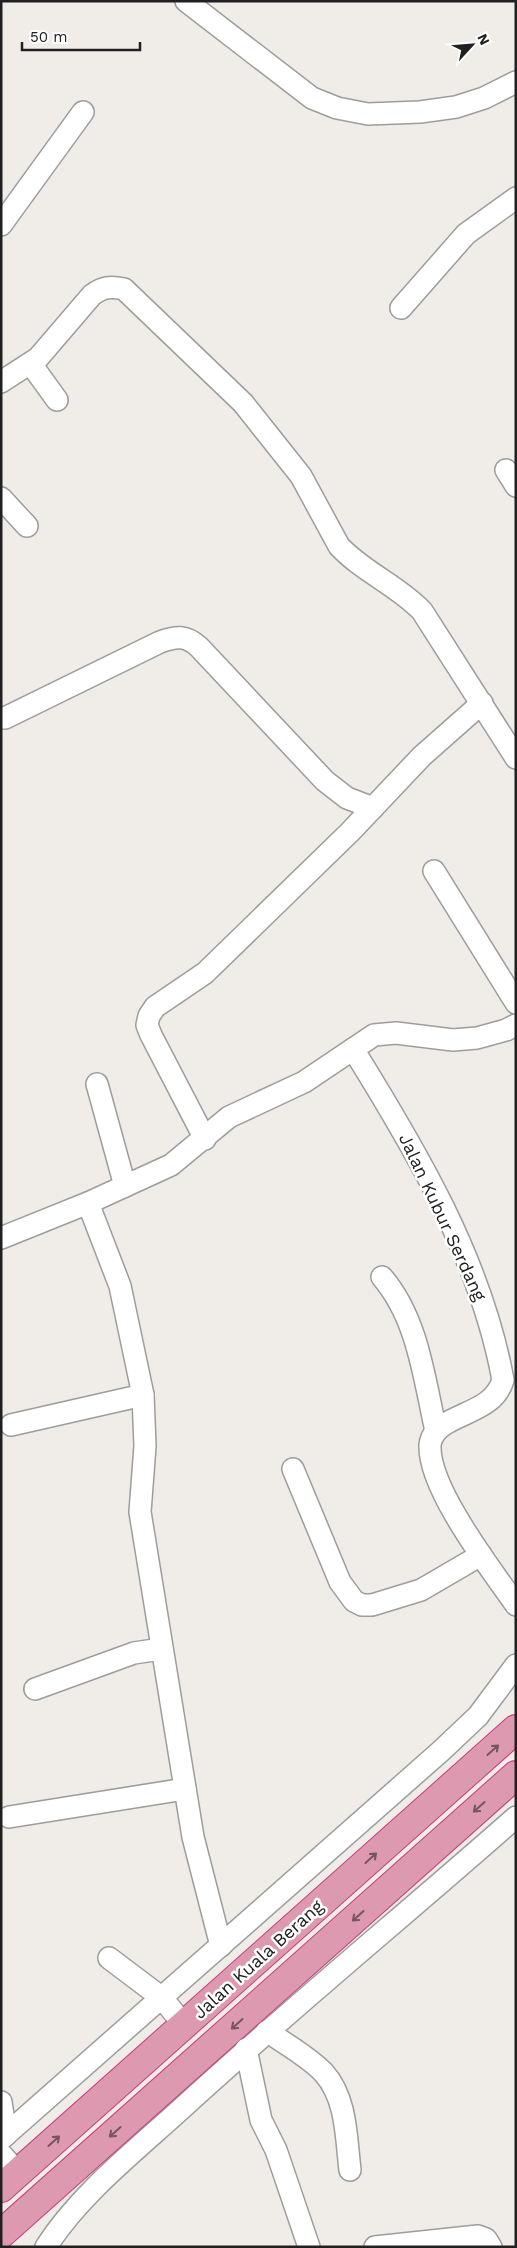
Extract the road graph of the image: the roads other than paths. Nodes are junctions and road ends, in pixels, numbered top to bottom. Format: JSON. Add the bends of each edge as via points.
{"nodes":[{"id":1,"x":186,"y":1,"type":"edge"},
{"id":2,"x":516,"y":82,"type":"edge"},
{"id":3,"x":83,"y":112,"type":"dead end"},
{"id":4,"x":516,"y":198,"type":"edge"},
{"id":5,"x":1,"y":225,"type":"edge"},
{"id":6,"x":401,"y":308,"type":"dead end"},
{"id":7,"x":12,"y":370,"type":"edge"},
{"id":8,"x":57,"y":400,"type":"dead end"},
{"id":9,"x":1,"y":498,"type":"edge"},
{"id":10,"x":27,"y":526,"type":"dead end"},
{"id":11,"x":482,"y":703,"type":"junction"},
{"id":12,"x":5,"y":718,"type":"dead end"},
{"id":13,"x":516,"y":758,"type":"edge"},
{"id":14,"x":372,"y":808,"type":"junction"},
{"id":15,"x":434,"y":871,"type":"dead end"},
{"id":16,"x":516,"y":1003,"type":"edge"},
{"id":17,"x":516,"y":1025,"type":"edge"},
{"id":18,"x":353,"y":1049,"type":"junction"},
{"id":19,"x":97,"y":1084,"type":"dead end"},
{"id":20,"x":205,"y":1139,"type":"junction"},
{"id":21,"x":125,"y":1186,"type":"junction"},
{"id":22,"x":88,"y":1203,"type":"junction"},
{"id":23,"x":1,"y":1238,"type":"edge"},
{"id":24,"x":382,"y":1277,"type":"dead end"},
{"id":25,"x":143,"y":1395,"type":"junction"},
{"id":26,"x":11,"y":1425,"type":"dead end"},
{"id":27,"x":436,"y":1431,"type":"junction"},
{"id":28,"x":293,"y":1468,"type":"dead end"},
{"id":29,"x":481,"y":1555,"type":"junction"},
{"id":30,"x":516,"y":1605,"type":"edge"},
{"id":31,"x":161,"y":1649,"type":"junction"},
{"id":32,"x":516,"y":1665,"type":"edge"},
{"id":33,"x":35,"y":1689,"type":"dead end"},
{"id":34,"x":516,"y":1729,"type":"edge"},
{"id":35,"x":516,"y":1775,"type":"edge"},
{"id":36,"x":185,"y":1789,"type":"junction"},
{"id":37,"x":516,"y":1817,"type":"edge"},
{"id":38,"x":9,"y":1818,"type":"dead end"},
{"id":39,"x":460,"y":1825,"type":"junction"},
{"id":40,"x":480,"y":1849,"type":"junction"},
{"id":41,"x":221,"y":1946,"type":"junction"},
{"id":42,"x":109,"y":1958,"type":"dead end"},
{"id":43,"x":162,"y":1998,"type":"junction"},
{"id":44,"x":184,"y":2025,"type":"junction"},
{"id":45,"x":267,"y":2031,"type":"junction"},
{"id":46,"x":246,"y":2049,"type":"junction"},
{"id":47,"x":1,"y":2102,"type":"edge"},
{"id":48,"x":6,"y":2158,"type":"edge"},
{"id":49,"x":350,"y":2170,"type":"dead end"},
{"id":50,"x":1,"y":2234,"type":"edge"},
{"id":51,"x":1,"y":2241,"type":"edge"},
{"id":52,"x":5,"y":2247,"type":"edge"},
{"id":53,"x":46,"y":2247,"type":"edge"},
{"id":54,"x":309,"y":2247,"type":"edge"},
{"id":55,"x":375,"y":2247,"type":"edge"},
{"id":56,"x":491,"y":2247,"type":"edge"}],
"edges":[{"from":1,"to":2,"type":"street","via":[[312,98],[337,108],[368,114],[420,112],[484,98]]},
{"from":3,"to":5,"type":"street"},
{"from":4,"to":6,"type":"street","via":[[466,234]]},
{"from":7,"to":8,"type":"street"},
{"from":7,"to":11,"type":"street","via":[[92,295],[112,286],[124,289],[243,403],[301,476],[339,546],[348,556],[407,595],[422,611]]},
{"from":9,"to":10,"type":"street"},
{"from":11,"to":13,"type":"street"},
{"from":11,"to":14,"type":"street","via":[[422,756]]},
{"from":12,"to":14,"type":"street","via":[[160,642],[183,637],[199,647],[325,781],[347,798]]},
{"from":14,"to":20,"type":"street","via":[[205,973],[164,999],[149,1016],[151,1035]]},
{"from":15,"to":16,"type":"street"},
{"from":17,"to":18,"type":"street","via":[[477,1038],[453,1040],[385,1032],[374,1035]]},
{"from":18,"to":20,"type":"street","via":[[298,1085],[229,1117]]},
{"from":18,"to":27,"type":"street","name":"Jalan Kubur Serdang","via":[[401,1126],[463,1250],[485,1305],[499,1361],[503,1380],[491,1401]]},
{"from":19,"to":21,"type":"street"},
{"from":20,"to":21,"type":"street","via":[[171,1165]]},
{"from":21,"to":22,"type":"street"},
{"from":22,"to":23,"type":"street"},
{"from":22,"to":25,"type":"street","via":[[120,1286]]},
{"from":24,"to":27,"type":"street","via":[[396,1293],[409,1322]]},
{"from":25,"to":26,"type":"street"},
{"from":25,"to":31,"type":"street","via":[[146,1438],[140,1512]]},
{"from":27,"to":29,"type":"street","via":[[430,1443],[431,1460],[438,1479]]},
{"from":28,"to":29,"type":"street","via":[[340,1582],[354,1601],[362,1605],[421,1590]]},
{"from":29,"to":30,"type":"street"},
{"from":31,"to":33,"type":"street","via":[[134,1653]]},
{"from":31,"to":36,"type":"street"},
{"from":32,"to":41,"type":"street","via":[[478,1716]]},
{"from":44,"to":34,"type":"highway","name":"Jalan Kuala Berang","one_way":true},
{"from":35,"to":39,"type":"highway","name":"Jalan Kuala Berang","one_way":true},
{"from":36,"to":38,"type":"street"},
{"from":36,"to":41,"type":"street","via":[[193,1837]]},
{"from":37,"to":40,"type":"street"},
{"from":39,"to":40,"type":"street"},
{"from":39,"to":50,"type":"highway","name":"Jalan Kuala Berang","one_way":true},
{"from":40,"to":45,"type":"street"},
{"from":41,"to":43,"type":"street"},
{"from":42,"to":43,"type":"street"},
{"from":43,"to":44,"type":"street"},
{"from":43,"to":48,"type":"street"},
{"from":48,"to":44,"type":"highway","name":"Jalan Kuala Berang","one_way":true},
{"from":45,"to":46,"type":"street"},
{"from":45,"to":49,"type":"street","via":[[322,2071],[332,2084],[344,2119]]},
{"from":46,"to":53,"type":"street","via":[[106,2178],[56,2231]]},
{"from":46,"to":54,"type":"street","via":[[261,2120],[279,2158]]},
{"from":47,"to":48,"type":"street"},
{"from":51,"to":52,"type":"highway"},
{"from":55,"to":56,"type":"street","via":[[478,2236],[486,2239]]}]}
